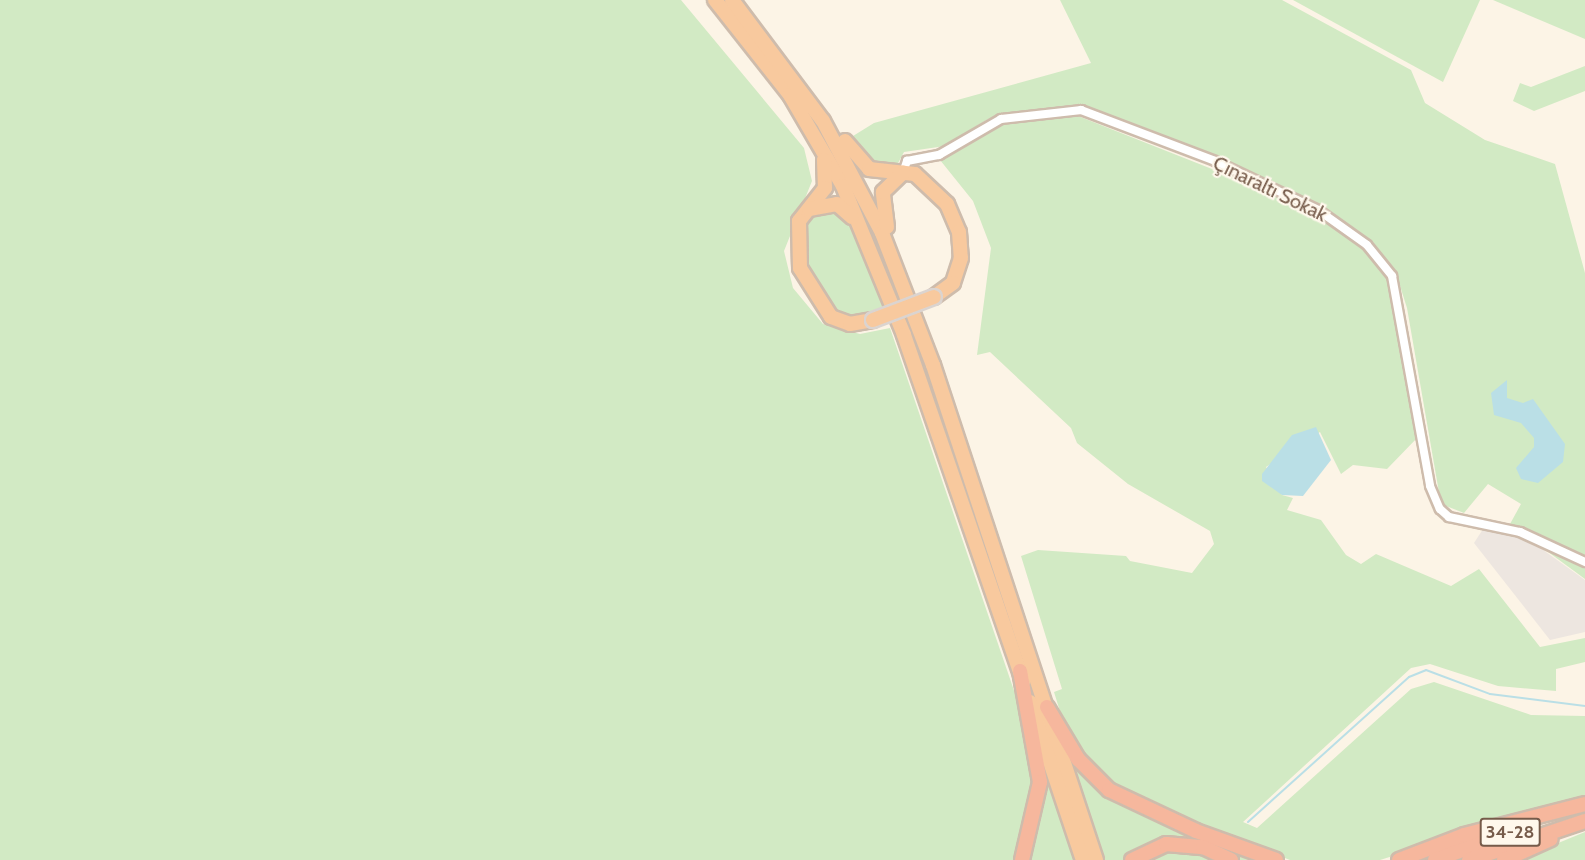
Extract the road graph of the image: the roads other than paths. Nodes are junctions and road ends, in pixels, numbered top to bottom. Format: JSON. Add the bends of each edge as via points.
{"nodes":[{"id":1,"x":715,"y":0,"type":"edge"},
{"id":2,"x":732,"y":0,"type":"edge"},
{"id":3,"x":772,"y":46,"type":"junction"},
{"id":4,"x":812,"y":127,"type":"junction"},
{"id":5,"x":903,"y":172,"type":"junction"},
{"id":6,"x":805,"y":211,"type":"junction"},
{"id":7,"x":879,"y":267,"type":"junction"},
{"id":8,"x":917,"y":318,"type":"junction"},
{"id":9,"x":1585,"y":562,"type":"edge"},
{"id":10,"x":1020,"y":671,"type":"junction"},
{"id":11,"x":1047,"y":707,"type":"junction"},
{"id":12,"x":1585,"y":805,"type":"edge"},
{"id":13,"x":1585,"y":821,"type":"edge"},
{"id":14,"x":1585,"y":826,"type":"edge"},
{"id":15,"x":1400,"y":859,"type":"edge"},
{"id":16,"x":1022,"y":860,"type":"edge"},
{"id":17,"x":1083,"y":860,"type":"edge"},
{"id":18,"x":1096,"y":860,"type":"edge"},
{"id":19,"x":1132,"y":860,"type":"edge"},
{"id":20,"x":1231,"y":860,"type":"edge"},
{"id":21,"x":1276,"y":860,"type":"edge"},
{"id":22,"x":1435,"y":860,"type":"edge"},
{"id":23,"x":1469,"y":860,"type":"edge"},
{"id":24,"x":1504,"y":860,"type":"edge"}],
"edges":[{"from":1,"to":4,"type":"highway"},
{"from":2,"to":3,"type":"highway"},
{"from":3,"to":5,"type":"highway","via":[[864,165],[875,172]]},
{"from":3,"to":8,"type":"highway","via":[[847,159]]},
{"from":4,"to":6,"type":"highway","via":[[827,177]]},
{"from":4,"to":7,"type":"highway"},
{"from":5,"to":6,"type":"highway","bridge":true,"via":[[921,176],[936,189],[959,232],[956,277],[934,297],[873,320],[837,321],[810,291],[796,243]]},
{"from":5,"to":8,"type":"highway","via":[[886,187],[881,206]]},
{"from":5,"to":9,"type":"street","name":"Çınaraltı Sokak","via":[[907,160],[939,155],[1001,119],[1081,110],[1215,161],[1318,210],[1367,245],[1392,276],[1430,486],[1440,509],[1449,517],[1520,531]]},
{"from":6,"to":7,"type":"highway","via":[[827,203],[843,206]]},
{"from":7,"to":10,"type":"highway"},
{"from":8,"to":11,"type":"highway"},
{"from":10,"to":16,"type":"highway","via":[[1040,782]]},
{"from":10,"to":17,"type":"highway"},
{"from":11,"to":18,"type":"highway"},
{"from":11,"to":21,"type":"highway","via":[[1078,759],[1109,790],[1196,831]]},
{"from":12,"to":15,"type":"highway","via":[[1464,835]]},
{"from":12,"to":22,"type":"highway","number":"34-28"},
{"from":13,"to":23,"type":"highway","number":"34-28"},
{"from":14,"to":24,"type":"highway"},
{"from":19,"to":20,"type":"highway","via":[[1166,844],[1203,847]]}]}
